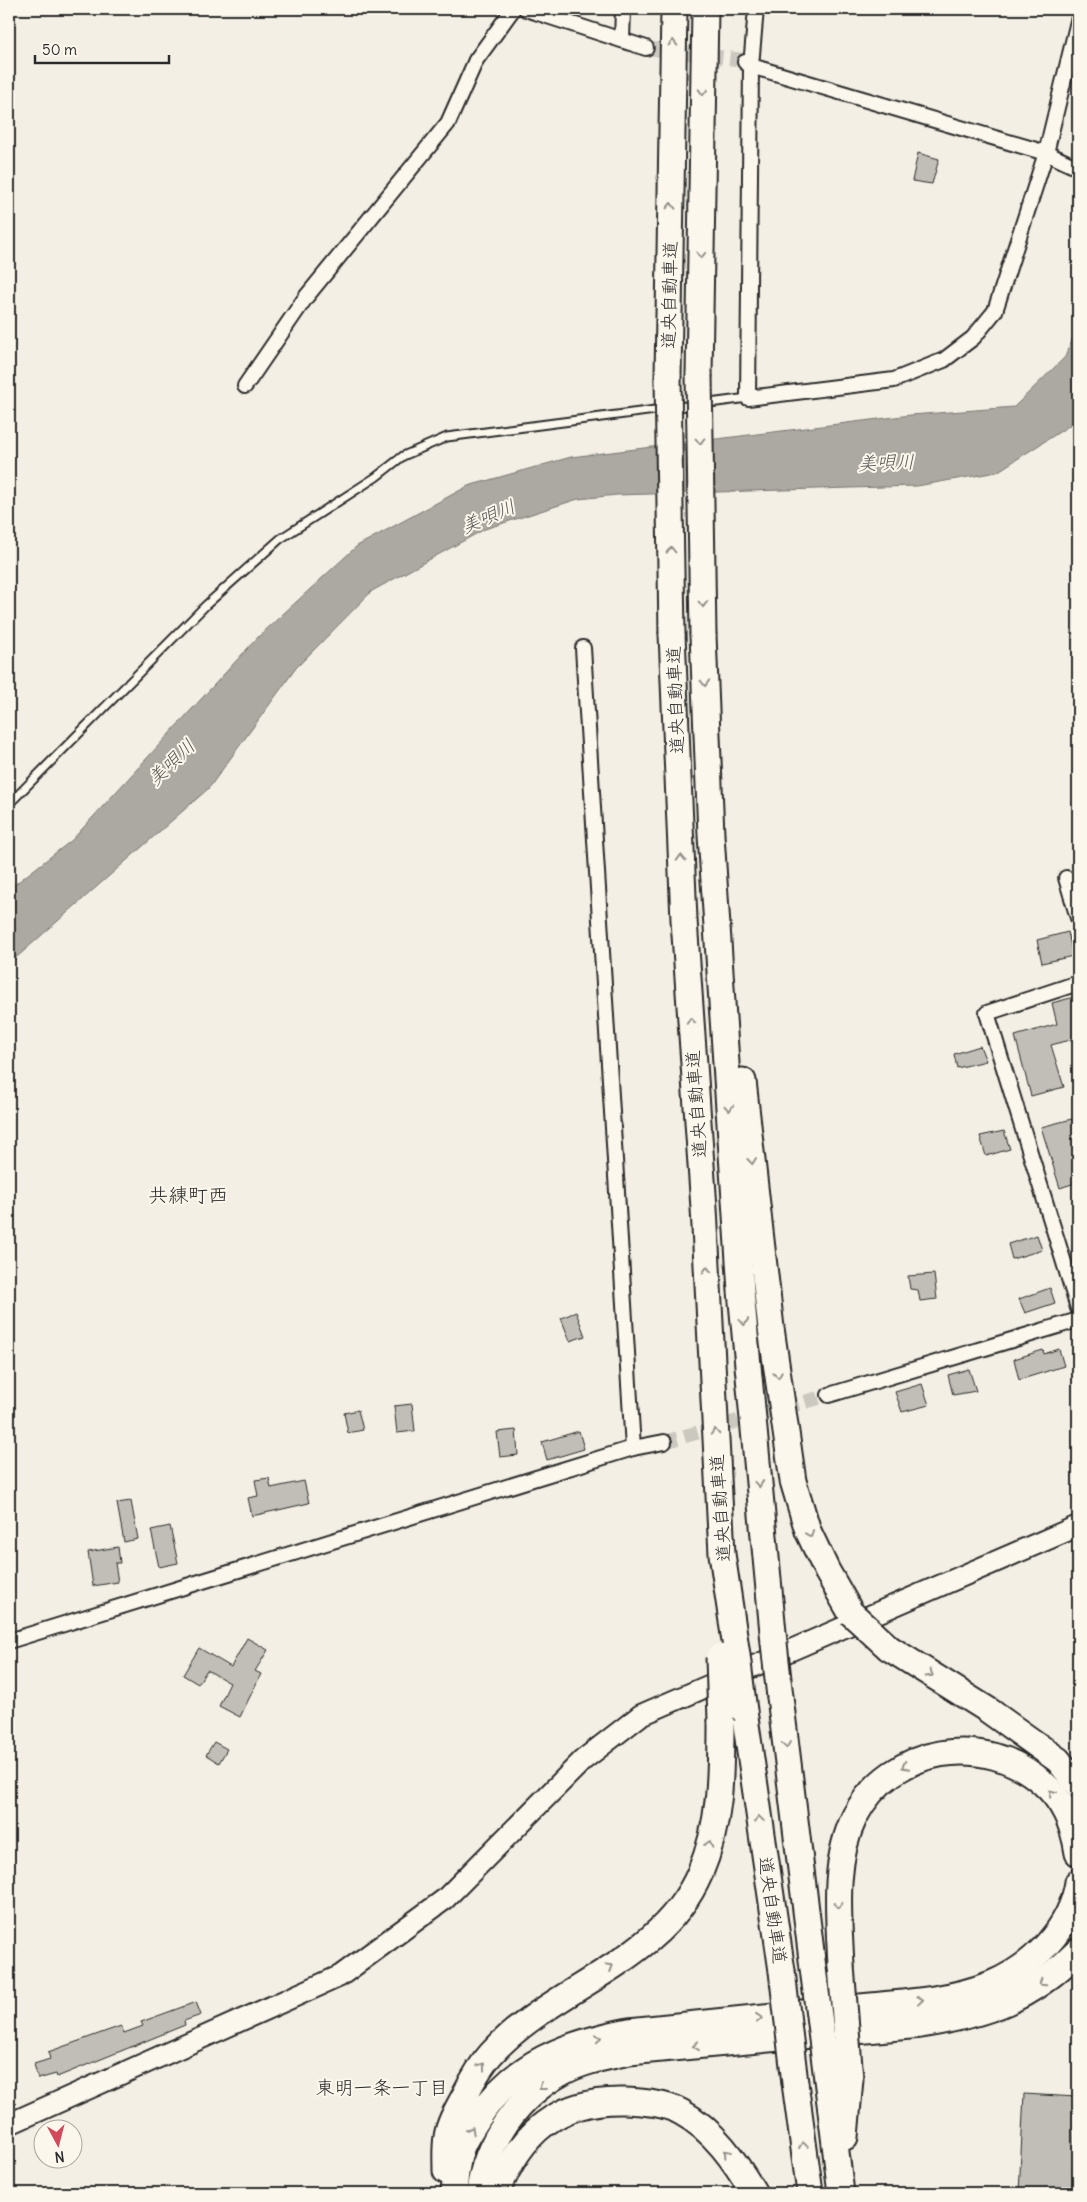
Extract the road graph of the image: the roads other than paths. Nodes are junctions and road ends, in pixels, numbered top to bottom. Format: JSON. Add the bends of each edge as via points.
{"nodes":[{"id":1,"x":513,"y":9,"type":"edge"},
{"id":2,"x":526,"y":9,"type":"edge"},
{"id":3,"x":623,"y":9,"type":"edge"},
{"id":4,"x":674,"y":9,"type":"edge"},
{"id":5,"x":705,"y":9,"type":"edge"},
{"id":6,"x":756,"y":9,"type":"edge"},
{"id":7,"x":1078,"y":22,"type":"edge"},
{"id":8,"x":622,"y":40,"type":"junction"},
{"id":9,"x":646,"y":48,"type":"tunnel mouth"},
{"id":10,"x":747,"y":63,"type":"junction"},
{"id":11,"x":1046,"y":153,"type":"junction"},
{"id":12,"x":1078,"y":168,"type":"edge"},
{"id":13,"x":245,"y":386,"type":"dead end"},
{"id":14,"x":748,"y":398,"type":"junction"},
{"id":15,"x":583,"y":648,"type":"dead end"},
{"id":16,"x":9,"y":804,"type":"edge"},
{"id":17,"x":712,"y":835,"type":"junction"},
{"id":18,"x":1066,"y":878,"type":"dead end"},
{"id":19,"x":1078,"y":918,"type":"edge"},
{"id":20,"x":1078,"y":983,"type":"edge"},
{"id":21,"x":1078,"y":1308,"type":"edge"},
{"id":22,"x":1078,"y":1320,"type":"edge"},
{"id":23,"x":829,"y":1395,"type":"tunnel mouth"},
{"id":24,"x":664,"y":1442,"type":"tunnel mouth"},
{"id":25,"x":633,"y":1448,"type":"junction"},
{"id":26,"x":1078,"y":1526,"type":"edge"},
{"id":27,"x":9,"y":1641,"type":"edge"},
{"id":28,"x":728,"y":1656,"type":"junction"},
{"id":29,"x":1078,"y":1786,"type":"edge"},
{"id":30,"x":1078,"y":1853,"type":"edge"},
{"id":31,"x":1078,"y":1882,"type":"edge"},
{"id":32,"x":1078,"y":1951,"type":"edge"},
{"id":33,"x":838,"y":2079,"type":"junction"},
{"id":34,"x":9,"y":2124,"type":"edge"},
{"id":35,"x":841,"y":2192,"type":"edge"},
{"id":36,"x":448,"y":2193,"type":"edge"},
{"id":37,"x":454,"y":2193,"type":"edge"},
{"id":38,"x":479,"y":2193,"type":"edge"},
{"id":39,"x":497,"y":2193,"type":"edge"},
{"id":40,"x":754,"y":2193,"type":"edge"},
{"id":41,"x":810,"y":2193,"type":"edge"}],
"edges":[{"from":1,"to":13,"type":"street","via":[[476,60],[448,122],[306,297]]},
{"from":2,"to":8,"type":"street"},
{"from":3,"to":8,"type":"street"},
{"from":28,"to":4,"type":"highway","name":"道央自動車道","one_way":true,"bridge":true,"via":[[704,1208],[684,920],[672,634],[668,377]]},
{"from":5,"to":17,"type":"highway","name":"道央自動車道","one_way":true,"bridge":true,"via":[[699,375],[703,635]]},
{"from":6,"to":10,"type":"street"},
{"from":7,"to":11,"type":"street"},
{"from":8,"to":9,"type":"street"},
{"from":10,"to":11,"type":"street"},
{"from":10,"to":14,"type":"street"},
{"from":11,"to":12,"type":"street"},
{"from":11,"to":14,"type":"street","via":[[996,311],[973,338],[944,360],[894,380]]},
{"from":14,"to":16,"type":"lane","via":[[447,437],[403,456],[280,539],[206,606]]},
{"from":15,"to":25,"type":"street"},
{"from":17,"to":29,"type":"highway","one_way":true,"bridge":true,"via":[[771,1328],[793,1480],[808,1531],[851,1613],[889,1648],[988,1710],[1058,1760]]},
{"from":17,"to":33,"type":"highway","name":"道央自動車道","one_way":true,"bridge":true,"via":[[741,1291],[774,1643],[813,1968]]},
{"from":18,"to":19,"type":"street"},
{"from":20,"to":21,"type":"street","via":[[987,1012]]},
{"from":22,"to":23,"type":"street"},
{"from":24,"to":25,"type":"street"},
{"from":25,"to":27,"type":"street"},
{"from":26,"to":34,"type":"street","via":[[641,1715],[583,1760],[445,1899],[340,1976]]},
{"from":36,"to":28,"type":"highway","one_way":true,"bridge":true,"via":[[447,2136],[475,2076],[490,2054],[544,2009],[636,1951],[678,1908],[700,1874],[714,1829],[721,1779],[720,1721]]},
{"from":41,"to":28,"type":"highway","name":"道央自動車道","one_way":true,"bridge":true,"via":[[744,1711]]},
{"from":30,"to":33,"type":"highway","one_way":true,"bridge":true,"via":[[1074,1832],[1058,1800],[1045,1784],[1005,1759],[960,1751],[939,1754],[902,1766],[882,1780],[855,1817],[845,1846],[838,1900],[841,1966]]},
{"from":37,"to":31,"type":"highway","one_way":true,"via":[[460,2150],[486,2106],[517,2073],[549,2054],[599,2037],[629,2032],[929,2000],[972,1990],[1007,1976],[1032,1960],[1060,1928],[1077,1893]]},
{"from":32,"to":38,"type":"highway","one_way":true,"via":[[1057,1972],[1021,1997],[949,2020],[629,2052],[564,2071],[519,2107],[500,2131],[487,2158]]},
{"from":33,"to":35,"type":"highway","name":"道央自動車道"},
{"from":40,"to":39,"type":"highway","one_way":true,"via":[[736,2163],[710,2133],[680,2112],[649,2102],[607,2101],[580,2105],[540,2126],[513,2156]]}]}
